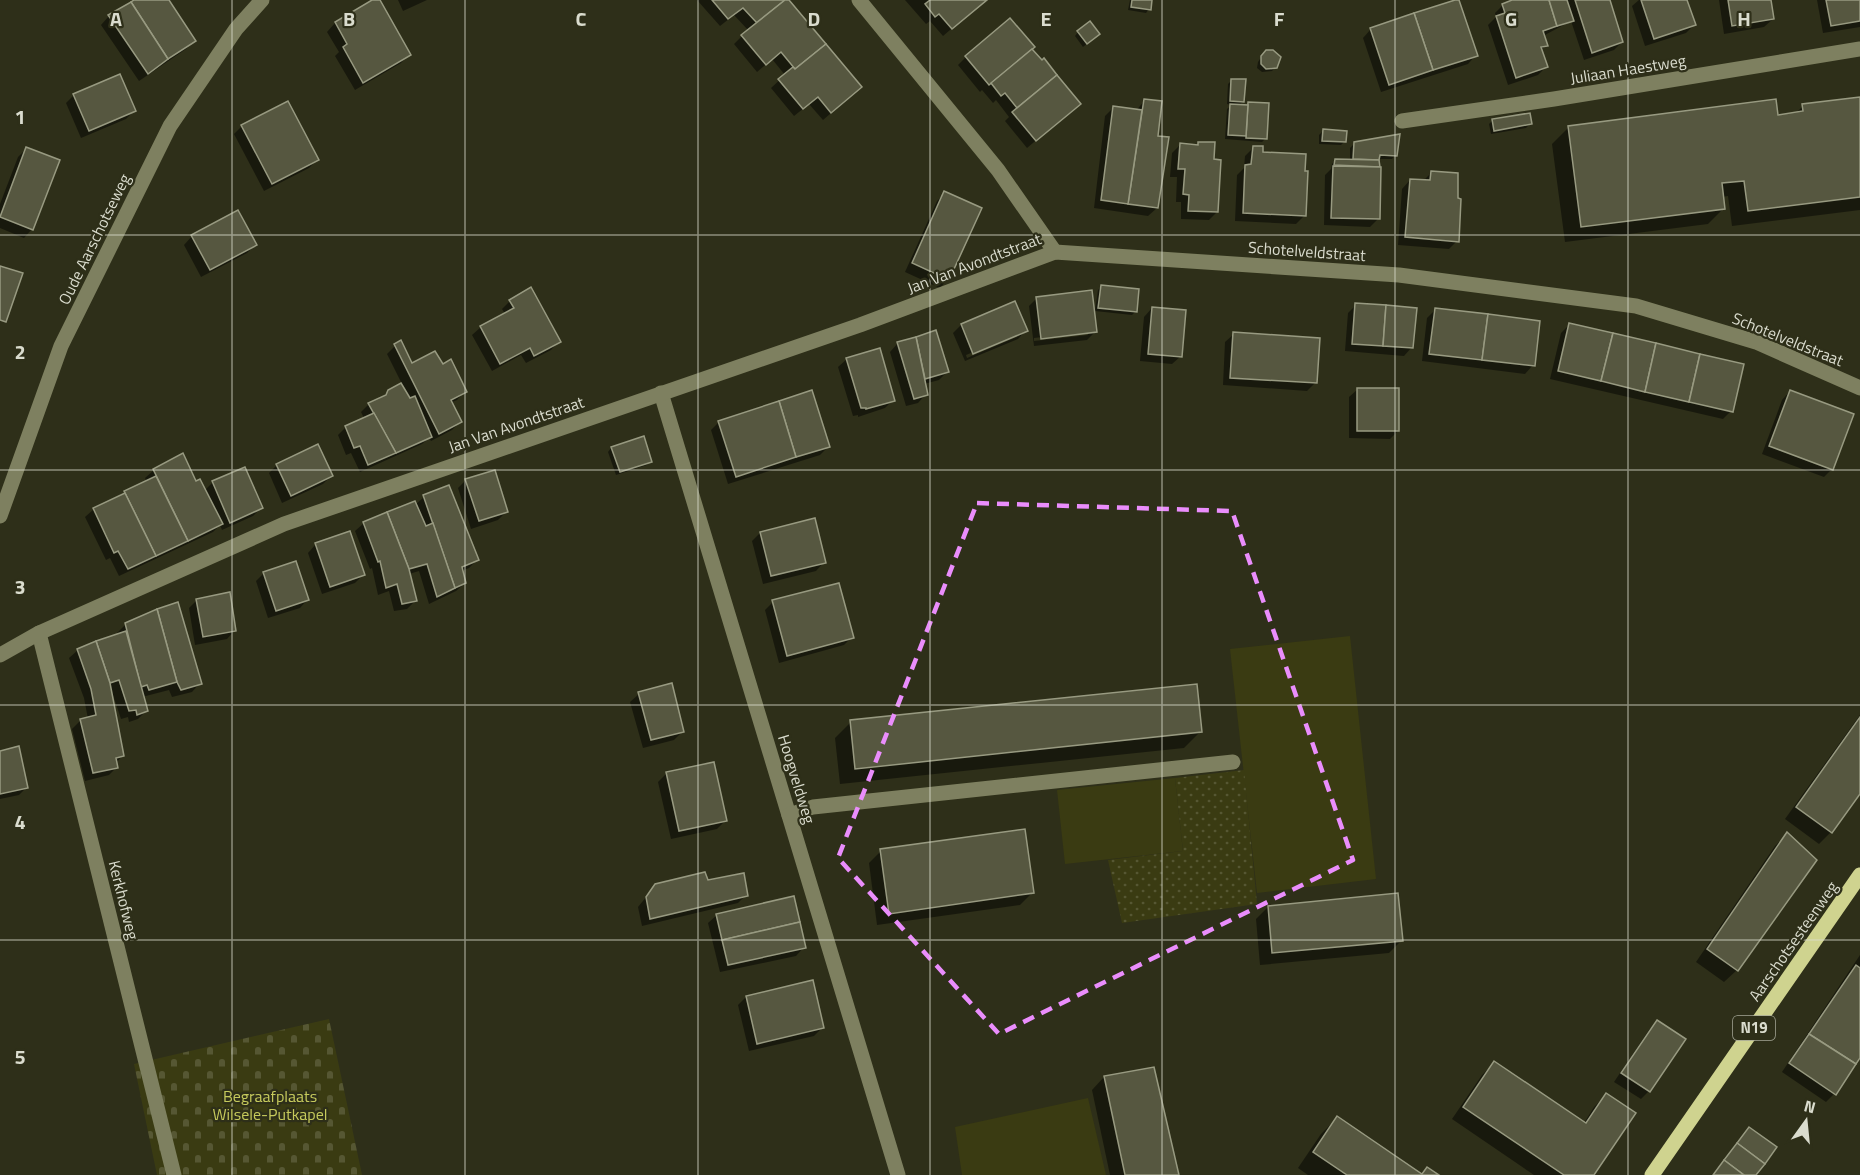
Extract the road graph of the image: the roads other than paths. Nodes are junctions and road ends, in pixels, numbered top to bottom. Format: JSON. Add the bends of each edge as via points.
{"nodes":[{"id":1,"x":262,"y":0,"type":"edge"},
{"id":2,"x":859,"y":0,"type":"edge"},
{"id":3,"x":1860,"y":49,"type":"edge"},
{"id":4,"x":1402,"y":121,"type":"dead end"},
{"id":5,"x":1054,"y":252,"type":"junction"},
{"id":6,"x":1860,"y":388,"type":"edge"},
{"id":7,"x":661,"y":393,"type":"junction"},
{"id":8,"x":0,"y":516,"type":"edge"},
{"id":9,"x":39,"y":633,"type":"junction"},
{"id":10,"x":0,"y":655,"type":"edge"},
{"id":11,"x":1233,"y":762,"type":"dead end"},
{"id":12,"x":789,"y":815,"type":"junction"},
{"id":13,"x":1860,"y":875,"type":"edge"},
{"id":14,"x":174,"y":1175,"type":"edge"},
{"id":15,"x":898,"y":1175,"type":"edge"},
{"id":16,"x":1652,"y":1175,"type":"edge"}],
"edges":[{"from":1,"to":8,"type":"street","name":"Oude Aarschotseweg","via":[[236,29],[170,126],[61,346]]},
{"from":2,"to":5,"type":"street","via":[[998,170]]},
{"from":3,"to":4,"type":"street","name":"Juliaan Haestweg"},
{"from":5,"to":6,"type":"street","name":"Schotelveldstraat","via":[[1399,275],[1636,306],[1756,342]]},
{"from":5,"to":7,"type":"street","name":"Jan Van Avondtstraat","via":[[860,325]]},
{"from":7,"to":9,"type":"street","name":"Jan Van Avondtstraat","via":[[284,524]]},
{"from":7,"to":12,"type":"street","name":"Hoogveldweg"},
{"from":9,"to":10,"type":"street","name":"Jan Van Avondtstraat"},
{"from":9,"to":14,"type":"street","name":"Kerkhofweg"},
{"from":11,"to":12,"type":"street","via":[[813,807]]},
{"from":12,"to":15,"type":"street","name":"Hoogveldweg"},
{"from":13,"to":16,"type":"main road","name":"Aarschotsesteenweg","number":"N19"}]}
